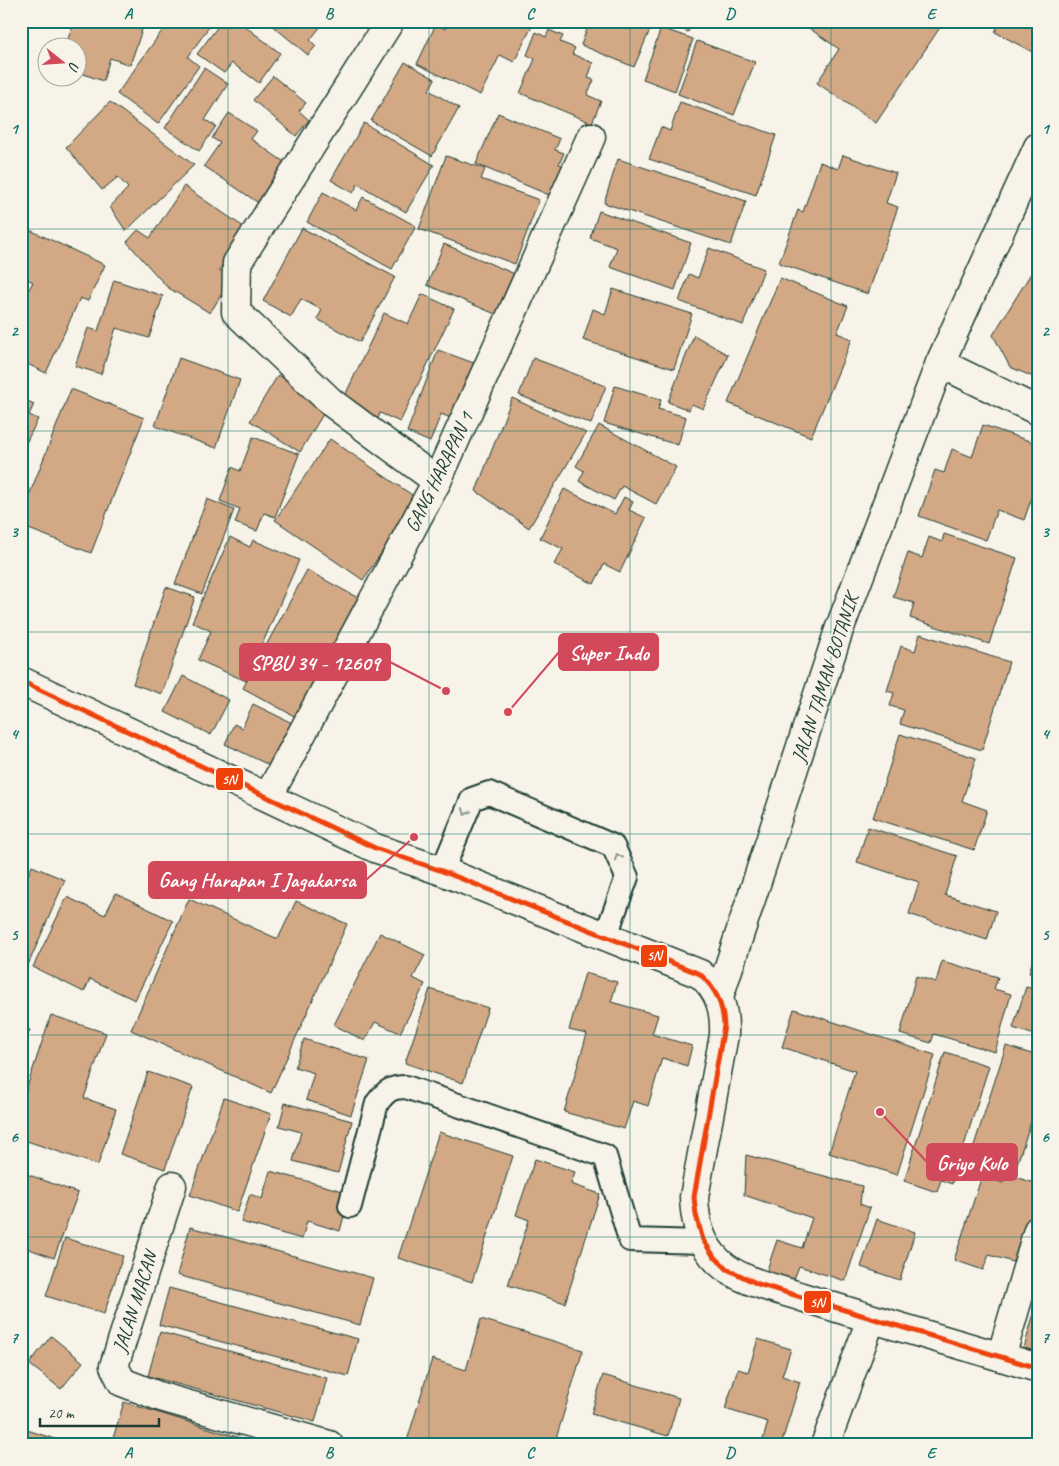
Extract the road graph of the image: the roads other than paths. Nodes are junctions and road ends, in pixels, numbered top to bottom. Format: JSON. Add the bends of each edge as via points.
{"nodes":[{"id":1,"x":390,"y":21,"type":"edge"},
{"id":2,"x":591,"y":137,"type":"dead end"},
{"id":3,"x":1038,"y":147,"type":"edge"},
{"id":4,"x":940,"y":363,"type":"junction"},
{"id":5,"x":1038,"y":411,"type":"edge"},
{"id":6,"x":437,"y":481,"type":"junction"},
{"id":7,"x":21,"y":681,"type":"edge"},
{"id":8,"x":268,"y":797,"type":"junction"},
{"id":9,"x":442,"y":871,"type":"junction"},
{"id":10,"x":606,"y":935,"type":"junction"},
{"id":11,"x":719,"y":997,"type":"junction"},
{"id":12,"x":172,"y":1186,"type":"dead end"},
{"id":13,"x":350,"y":1206,"type":"dead end"},
{"id":14,"x":1038,"y":1230,"type":"edge"},
{"id":15,"x":702,"y":1242,"type":"junction"},
{"id":16,"x":871,"y":1319,"type":"junction"},
{"id":17,"x":1000,"y":1357,"type":"junction"},
{"id":18,"x":1038,"y":1368,"type":"edge"},
{"id":19,"x":330,"y":1445,"type":"edge"},
{"id":20,"x":825,"y":1445,"type":"edge"}],
"edges":[{"from":1,"to":6,"type":"street","via":[[237,263],[236,312],[332,402]]},
{"from":2,"to":6,"type":"street","name":"GANG HARAPAN 1"},
{"from":3,"to":4,"type":"street","name":"JALAN TAMAN BOTANIK"},
{"from":4,"to":5,"type":"street"},
{"from":4,"to":11,"type":"street","name":"JALAN TAMAN BOTANIK","via":[[839,630]]},
{"from":6,"to":8,"type":"street","name":"GANG HARAPAN 1"},
{"from":7,"to":8,"type":"street"},
{"from":8,"to":9,"type":"street","via":[[375,848]]},
{"from":9,"to":10,"type":"street"},
{"from":10,"to":9,"type":"lane","one_way":true,"via":[[627,877],[613,846],[489,793],[472,799]]},
{"from":10,"to":11,"type":"street","via":[[700,974],[712,984]]},
{"from":11,"to":15,"type":"street","via":[[725,1015],[724,1035],[694,1197],[695,1221]]},
{"from":12,"to":19,"type":"street","name":"JALAN MACAN","via":[[114,1366],[122,1382]]},
{"from":13,"to":15,"type":"lane","via":[[377,1103],[385,1092],[395,1087],[406,1087],[605,1156],[630,1240]]},
{"from":14,"to":17,"type":"street"},
{"from":15,"to":16,"type":"street","via":[[719,1262],[745,1278]]},
{"from":16,"to":17,"type":"street"},
{"from":16,"to":20,"type":"street"},
{"from":17,"to":18,"type":"street"}]}
